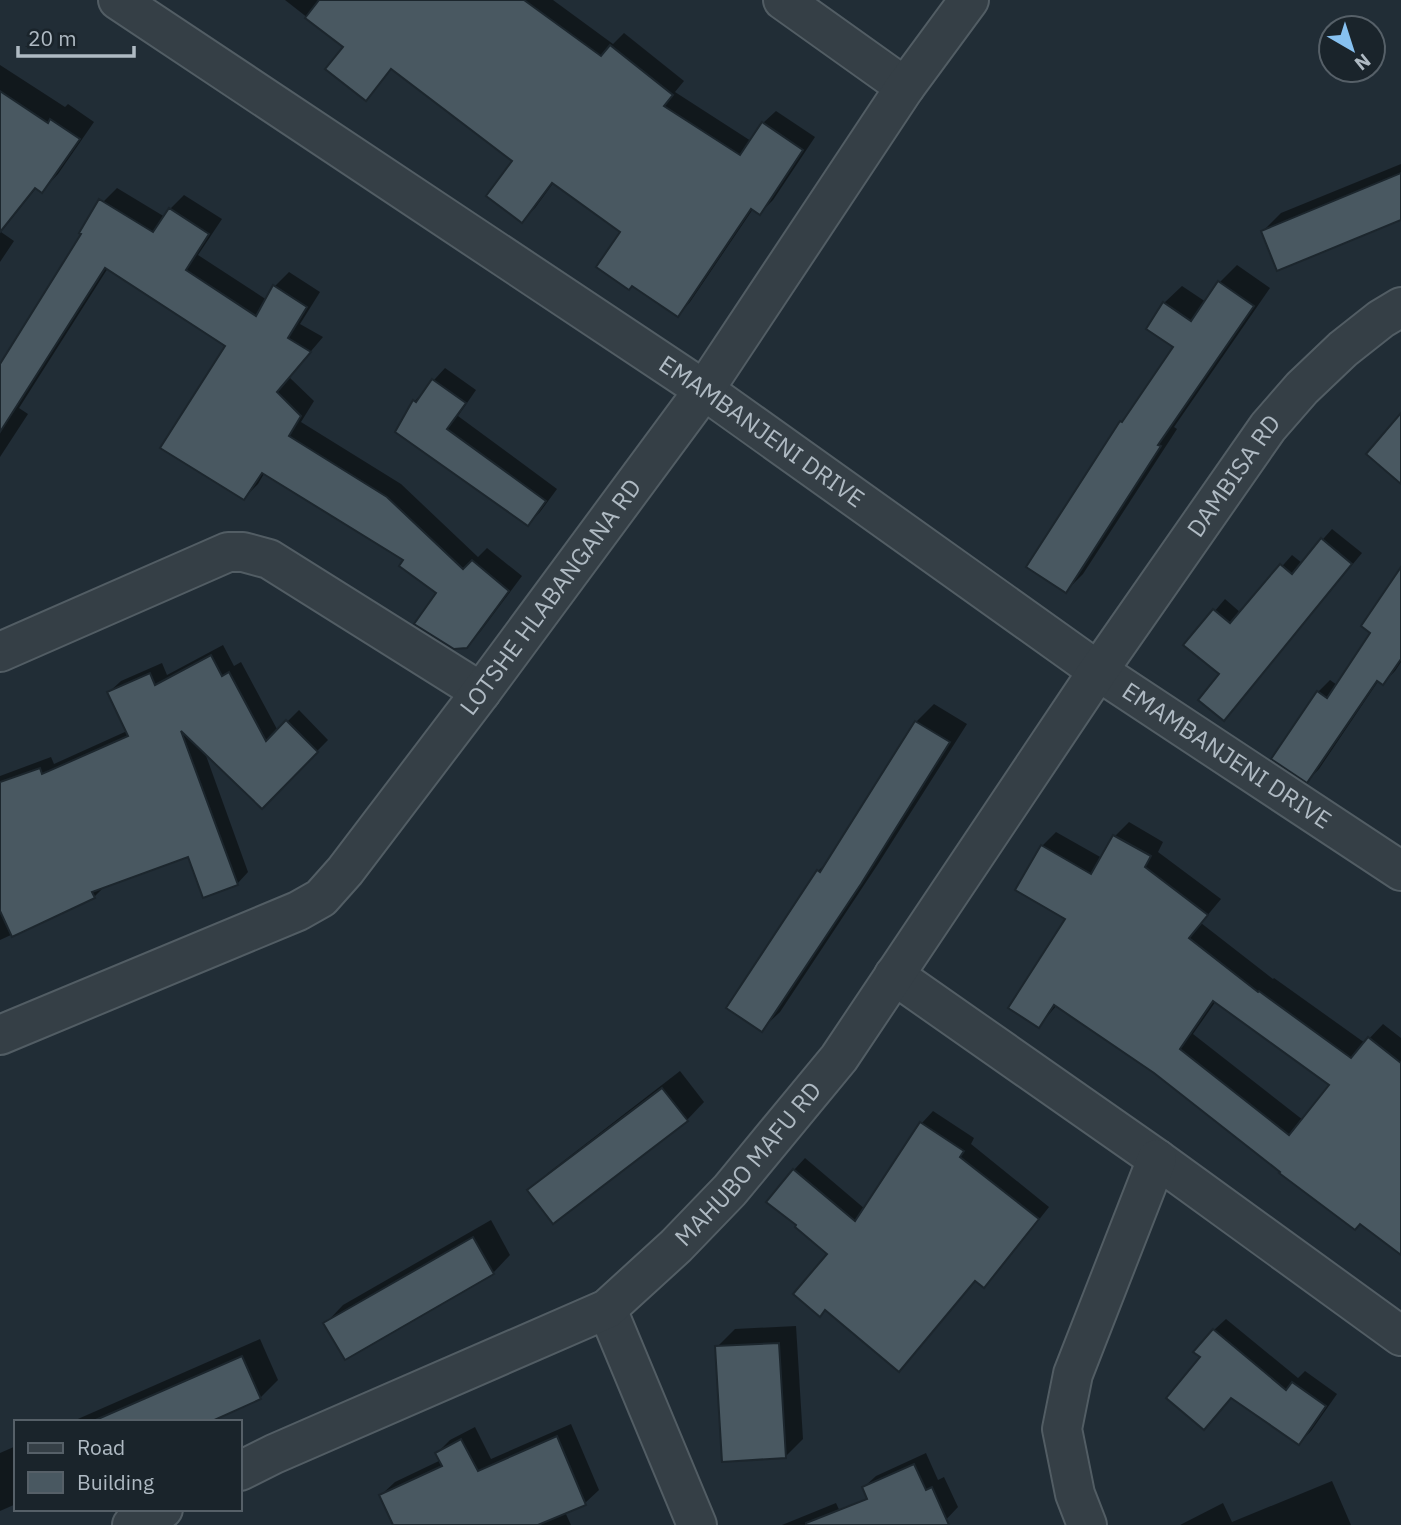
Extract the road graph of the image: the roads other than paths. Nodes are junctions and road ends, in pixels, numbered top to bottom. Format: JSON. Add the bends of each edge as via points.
{"nodes":[{"id":1,"x":118,"y":0,"type":"edge"},
{"id":2,"x":783,"y":0,"type":"edge"},
{"id":3,"x":969,"y":0,"type":"edge"},
{"id":4,"x":905,"y":87,"type":"junction"},
{"id":5,"x":1401,"y":307,"type":"edge"},
{"id":6,"x":704,"y":390,"type":"junction"},
{"id":7,"x":0,"y":652,"type":"edge"},
{"id":8,"x":1098,"y":671,"type":"junction"},
{"id":9,"x":481,"y":692,"type":"junction"},
{"id":10,"x":1399,"y":866,"type":"edge"},
{"id":11,"x":894,"y":975,"type":"junction"},
{"id":12,"x":0,"y":1035,"type":"edge"},
{"id":13,"x":1157,"y":1159,"type":"junction"},
{"id":14,"x":607,"y":1309,"type":"junction"},
{"id":15,"x":1401,"y":1336,"type":"edge"},
{"id":16,"x":242,"y":1470,"type":"edge"},
{"id":17,"x":159,"y":1511,"type":"edge"},
{"id":18,"x":132,"y":1525,"type":"edge"},
{"id":19,"x":697,"y":1525,"type":"edge"},
{"id":20,"x":1087,"y":1525,"type":"edge"}],
"edges":[{"from":1,"to":6,"type":"street","name":"EMAMBANJENI DRIVE"},
{"from":2,"to":4,"type":"street"},
{"from":3,"to":4,"type":"street","name":"LOTSHE HLABANGANA RD"},
{"from":4,"to":6,"type":"street","name":"LOTSHE HLABANGANA RD"},
{"from":5,"to":8,"type":"street","name":"DAMBISA RD","via":[[1343,349],[1268,428]]},
{"from":6,"to":8,"type":"street","name":"EMAMBANJENI DRIVE"},
{"from":6,"to":9,"type":"street","name":"LOTSHE HLABANGANA RD"},
{"from":7,"to":9,"type":"street","via":[[228,552],[243,552],[269,559]]},
{"from":8,"to":10,"type":"street","name":"EMAMBANJENI DRIVE"},
{"from":8,"to":11,"type":"street","name":"MAHUBO MAFU RD"},
{"from":9,"to":12,"type":"street","name":"LOTSHE HLABANGANA RD","via":[[321,898]]},
{"from":11,"to":13,"type":"street"},
{"from":11,"to":14,"type":"street","name":"MAHUBO MAFU RD","via":[[839,1058],[730,1189]]},
{"from":13,"to":15,"type":"street"},
{"from":13,"to":20,"type":"street","via":[[1073,1374],[1066,1407],[1062,1429],[1075,1494]]},
{"from":14,"to":16,"type":"street","name":"MAHUBO MAFU RD"},
{"from":14,"to":19,"type":"street"},
{"from":17,"to":18,"type":"street"}]}
